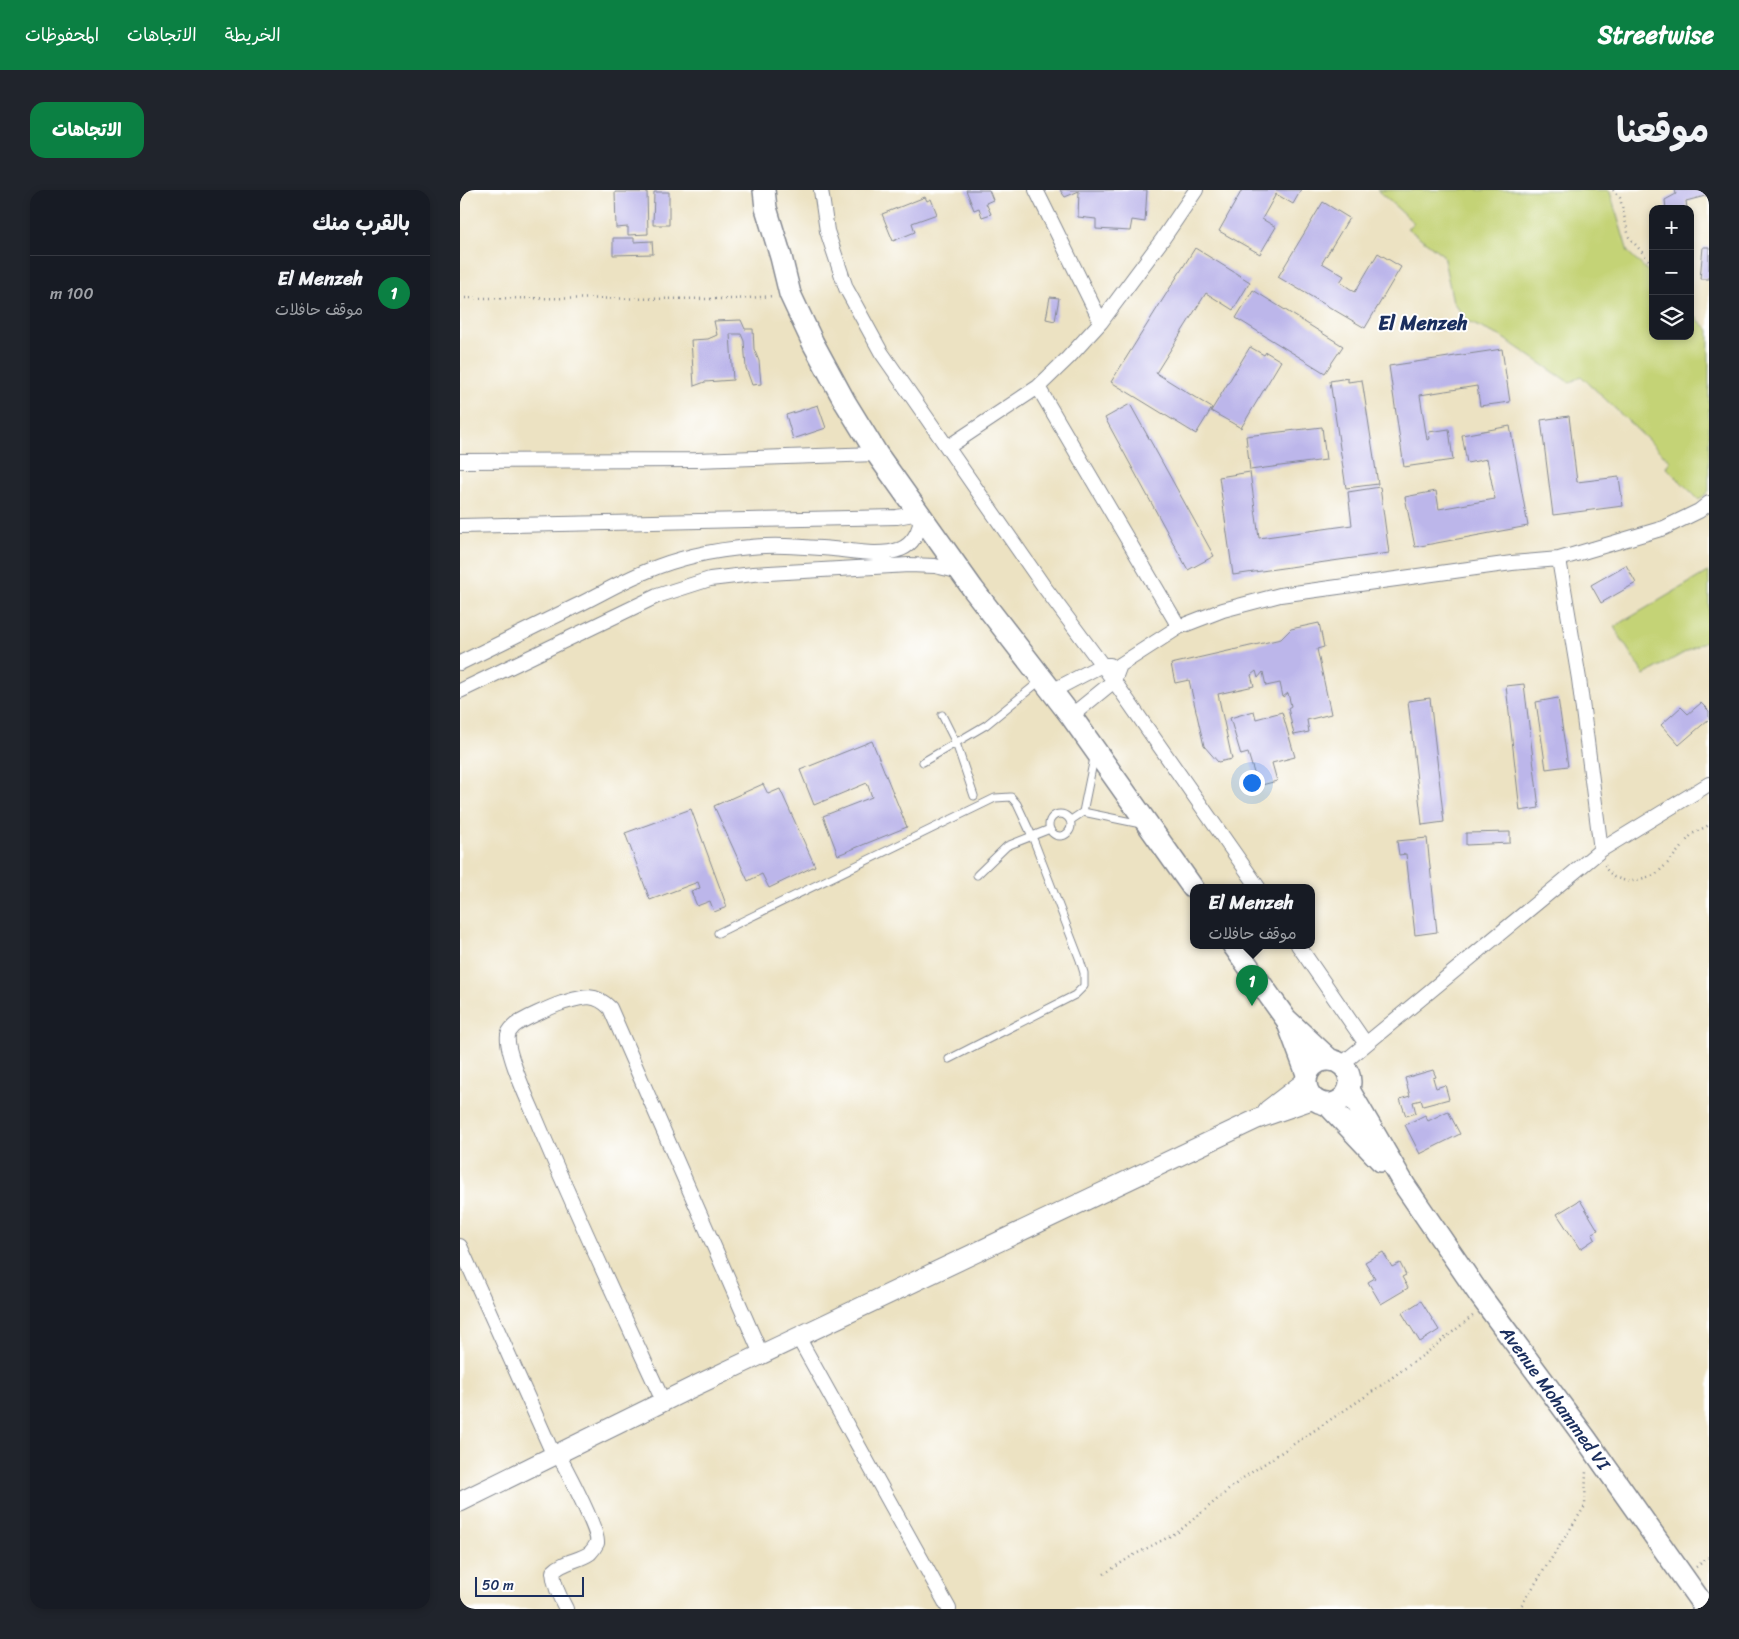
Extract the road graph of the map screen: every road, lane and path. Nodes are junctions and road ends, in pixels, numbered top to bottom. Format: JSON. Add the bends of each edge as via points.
{"nodes":[{"id":1,"x":764,"y":190,"type":"edge"},
{"id":2,"x":821,"y":190,"type":"edge"},
{"id":3,"x":1036,"y":190,"type":"edge"},
{"id":4,"x":1196,"y":190,"type":"edge"},
{"id":5,"x":1613,"y":190,"type":"edge"},
{"id":6,"x":1649,"y":260,"type":"edge"},
{"id":7,"x":790,"y":294,"type":"junction"},
{"id":8,"x":460,"y":298,"type":"edge"},
{"id":9,"x":1101,"y":322,"type":"junction"},
{"id":10,"x":1038,"y":387,"type":"junction"},
{"id":11,"x":948,"y":447,"type":"junction"},
{"id":12,"x":876,"y":454,"type":"junction"},
{"id":13,"x":460,"y":461,"type":"edge"},
{"id":14,"x":1709,"y":503,"type":"edge"},
{"id":15,"x":920,"y":514,"type":"junction"},
{"id":16,"x":460,"y":526,"type":"edge"},
{"id":17,"x":877,"y":553,"type":"junction"},
{"id":18,"x":1559,"y":559,"type":"junction"},
{"id":19,"x":879,"y":567,"type":"junction"},
{"id":20,"x":961,"y":572,"type":"junction"},
{"id":21,"x":1179,"y":627,"type":"junction"},
{"id":22,"x":460,"y":664,"type":"edge"},
{"id":23,"x":1102,"y":665,"type":"junction"},
{"id":24,"x":1120,"y":665,"type":"junction"},
{"id":25,"x":1114,"y":681,"type":"junction"},
{"id":26,"x":1047,"y":685,"type":"junction"},
{"id":27,"x":460,"y":691,"type":"edge"},
{"id":28,"x":942,"y":715,"type":"dead end"},
{"id":29,"x":1071,"y":716,"type":"junction"},
{"id":30,"x":956,"y":742,"type":"junction"},
{"id":31,"x":1096,"y":751,"type":"junction"},
{"id":32,"x":923,"y":762,"type":"dead end"},
{"id":33,"x":1709,"y":784,"type":"edge"},
{"id":34,"x":974,"y":796,"type":"dead end"},
{"id":35,"x":1083,"y":812,"type":"junction"},
{"id":36,"x":1071,"y":820,"type":"junction"},
{"id":37,"x":1148,"y":825,"type":"junction"},
{"id":38,"x":1709,"y":825,"type":"edge"},
{"id":39,"x":1050,"y":829,"type":"junction"},
{"id":40,"x":1032,"y":836,"type":"junction"},
{"id":41,"x":1601,"y":850,"type":"junction"},
{"id":42,"x":977,"y":875,"type":"dead end"},
{"id":43,"x":1190,"y":884,"type":"edge"},
{"id":44,"x":1256,"y":884,"type":"edge"},
{"id":45,"x":718,"y":933,"type":"dead end"},
{"id":46,"x":1236,"y":949,"type":"edge"},
{"id":47,"x":1301,"y":949,"type":"edge"},
{"id":48,"x":1286,"y":1018,"type":"junction"},
{"id":49,"x":1366,"y":1044,"type":"junction"},
{"id":50,"x":949,"y":1059,"type":"dead end"},
{"id":51,"x":1336,"y":1062,"type":"junction"},
{"id":52,"x":1314,"y":1089,"type":"junction"},
{"id":53,"x":1349,"y":1090,"type":"junction"},
{"id":54,"x":1406,"y":1186,"type":"junction"},
{"id":55,"x":460,"y":1246,"type":"edge"},
{"id":56,"x":1487,"y":1304,"type":"junction"},
{"id":57,"x":798,"y":1337,"type":"junction"},
{"id":58,"x":761,"y":1354,"type":"junction"},
{"id":59,"x":663,"y":1401,"type":"junction"},
{"id":60,"x":556,"y":1455,"type":"junction"},
{"id":61,"x":1586,"y":1467,"type":"dead end"},
{"id":62,"x":460,"y":1502,"type":"edge"},
{"id":63,"x":1104,"y":1574,"type":"dead end"},
{"id":64,"x":1704,"y":1608,"type":"edge"},
{"id":65,"x":566,"y":1609,"type":"edge"},
{"id":66,"x":949,"y":1609,"type":"edge"},
{"id":67,"x":1519,"y":1609,"type":"edge"}],
"edges":[{"from":1,"to":7,"type":"main road"},
{"from":2,"to":11,"type":"street","via":[[827,231],[846,288],[881,352]]},
{"from":3,"to":9,"type":"street"},
{"from":4,"to":9,"type":"street"},
{"from":5,"to":6,"type":"path","via":[[1620,198],[1629,237]]},
{"from":7,"to":8,"type":"path","via":[[735,299]]},
{"from":7,"to":12,"type":"main road","via":[[813,343]]},
{"from":9,"to":10,"type":"street"},
{"from":10,"to":11,"type":"street"},
{"from":10,"to":21,"type":"street"},
{"from":11,"to":23,"type":"street"},
{"from":12,"to":13,"type":"street","via":[[696,460]]},
{"from":12,"to":15,"type":"main road"},
{"from":14,"to":18,"type":"street","via":[[1664,528]]},
{"from":15,"to":16,"type":"street","via":[[897,518]]},
{"from":15,"to":17,"type":"street","via":[[917,534],[910,542],[897,550]]},
{"from":15,"to":20,"type":"main road"},
{"from":17,"to":19,"type":"street"},
{"from":17,"to":22,"type":"street","via":[[776,546],[729,549],[686,558],[628,580]]},
{"from":18,"to":21,"type":"street","via":[[1280,595],[1223,610]]},
{"from":18,"to":41,"type":"street"},
{"from":19,"to":20,"type":"street","via":[[922,564]]},
{"from":19,"to":27,"type":"street","via":[[753,574],[692,584],[640,604]]},
{"from":20,"to":26,"type":"main road"},
{"from":21,"to":24,"type":"street"},
{"from":23,"to":24,"type":"street"},
{"from":23,"to":25,"type":"street"},
{"from":23,"to":26,"type":"street"},
{"from":24,"to":25,"type":"street"},
{"from":25,"to":29,"type":"street"},
{"from":25,"to":44,"type":"street"},
{"from":26,"to":29,"type":"main road"},
{"from":26,"to":30,"type":"lane"},
{"from":28,"to":30,"type":"lane"},
{"from":29,"to":31,"type":"main road"},
{"from":30,"to":32,"type":"lane"},
{"from":30,"to":34,"type":"lane"},
{"from":31,"to":35,"type":"lane"},
{"from":31,"to":37,"type":"main road"},
{"from":33,"to":41,"type":"street"},
{"from":35,"to":36,"type":"lane"},
{"from":35,"to":37,"type":"lane"},
{"from":36,"to":39,"type":"lane","via":[[1064,813],[1054,815]]},
{"from":36,"to":39,"type":"lane","via":[[1071,830],[1067,834],[1057,836]]},
{"from":37,"to":43,"type":"main road"},
{"from":38,"to":41,"type":"path","via":[[1692,834],[1655,875],[1629,882],[1614,877],[1606,869]]},
{"from":39,"to":40,"type":"lane"},
{"from":40,"to":42,"type":"lane","via":[[1007,846]]},
{"from":40,"to":45,"type":"lane","via":[[1011,797],[994,798]]},
{"from":40,"to":50,"type":"lane","via":[[1080,960],[1084,986],[1075,995]]},
{"from":41,"to":49,"type":"street"},
{"from":46,"to":48,"type":"main road"},
{"from":47,"to":49,"type":"street"},
{"from":48,"to":51,"type":"main road"},
{"from":48,"to":52,"type":"main road"},
{"from":49,"to":51,"type":"street"},
{"from":51,"to":52,"type":"main road","via":[[1316,1063]]},
{"from":51,"to":53,"type":"main road","via":[[1350,1076]]},
{"from":52,"to":53,"type":"main road","via":[[1340,1100]]},
{"from":52,"to":54,"type":"main road"},
{"from":52,"to":57,"type":"street"},
{"from":53,"to":54,"type":"main road"},
{"from":54,"to":56,"type":"main road","name":"Avenue Mohammed VI"},
{"from":55,"to":60,"type":"street"},
{"from":56,"to":63,"type":"path","via":[[1418,1360],[1243,1478],[1178,1532]]},
{"from":56,"to":64,"type":"main road","name":"Avenue Mohammed VI"},
{"from":57,"to":58,"type":"street"},
{"from":57,"to":66,"type":"street"},
{"from":58,"to":59,"type":"street"},
{"from":58,"to":59,"type":"street","via":[[610,1008],[601,999],[591,997],[561,1004],[514,1026],[508,1034],[508,1043],[518,1076],[577,1216]]},
{"from":59,"to":60,"type":"street"},
{"from":60,"to":62,"type":"street"},
{"from":60,"to":65,"type":"street","via":[[586,1510],[597,1543],[591,1552],[553,1572]]},
{"from":61,"to":67,"type":"path","via":[[1585,1506]]}]}
